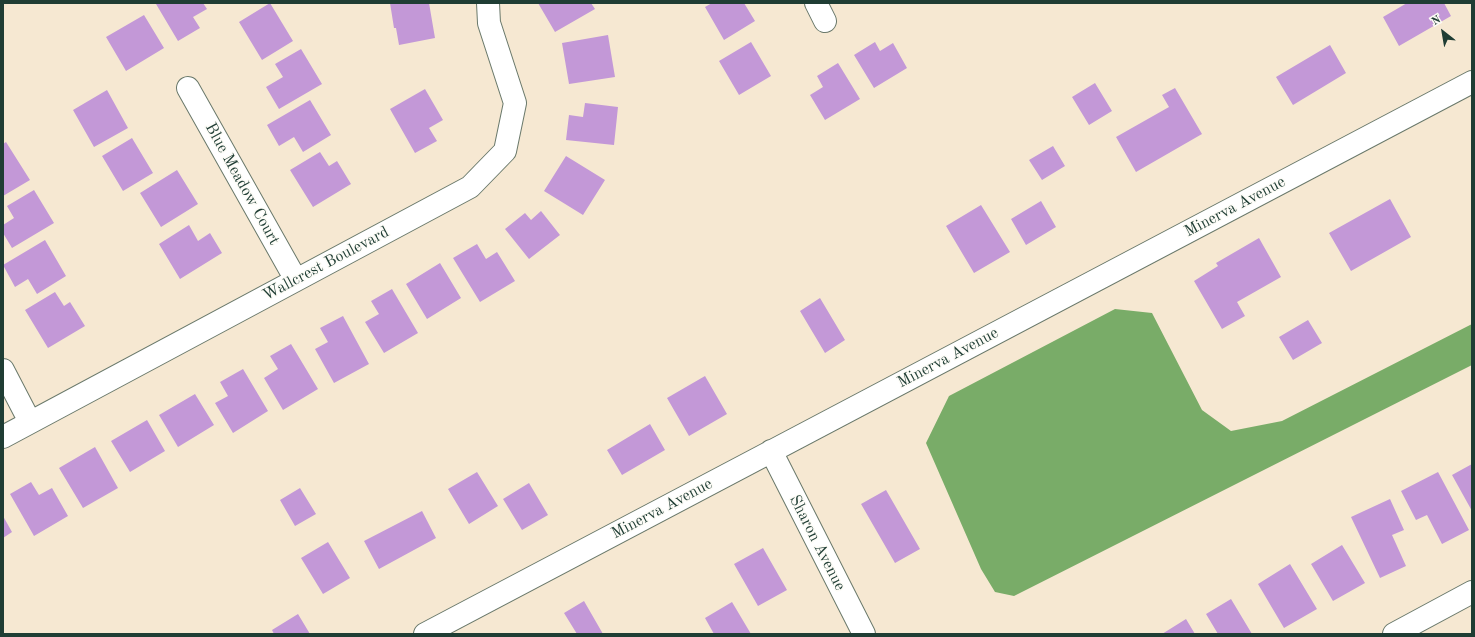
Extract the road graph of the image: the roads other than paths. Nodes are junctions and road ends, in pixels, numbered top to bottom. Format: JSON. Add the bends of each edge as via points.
{"nodes":[{"id":1,"x":488,"y":3,"type":"edge"},
{"id":2,"x":1472,"y":82,"type":"edge"},
{"id":3,"x":188,"y":88,"type":"dead end"},
{"id":4,"x":296,"y":280,"type":"junction"},
{"id":5,"x":3,"y":370,"type":"edge"},
{"id":6,"x":30,"y":422,"type":"junction"},
{"id":7,"x":3,"y":437,"type":"edge"},
{"id":8,"x":771,"y":451,"type":"junction"},
{"id":9,"x":1472,"y":592,"type":"edge"},
{"id":10,"x":425,"y":634,"type":"edge"},
{"id":11,"x":864,"y":634,"type":"edge"},
{"id":12,"x":1394,"y":634,"type":"edge"}],
"edges":[{"from":1,"to":4,"type":"street","name":"Wallcrest Boulevard","via":[[489,23],[515,103],[505,151],[470,187]]},
{"from":2,"to":8,"type":"street","name":"Minerva Avenue"},
{"from":3,"to":4,"type":"street","name":"Blue Meadow Court"},
{"from":4,"to":6,"type":"street","name":"Wallcrest Boulevard"},
{"from":5,"to":6,"type":"street"},
{"from":6,"to":7,"type":"street","name":"Wallcrest Boulevard"},
{"from":8,"to":10,"type":"street","name":"Minerva Avenue"},
{"from":8,"to":11,"type":"street","name":"Sharon Avenue"},
{"from":9,"to":12,"type":"street"}]}
